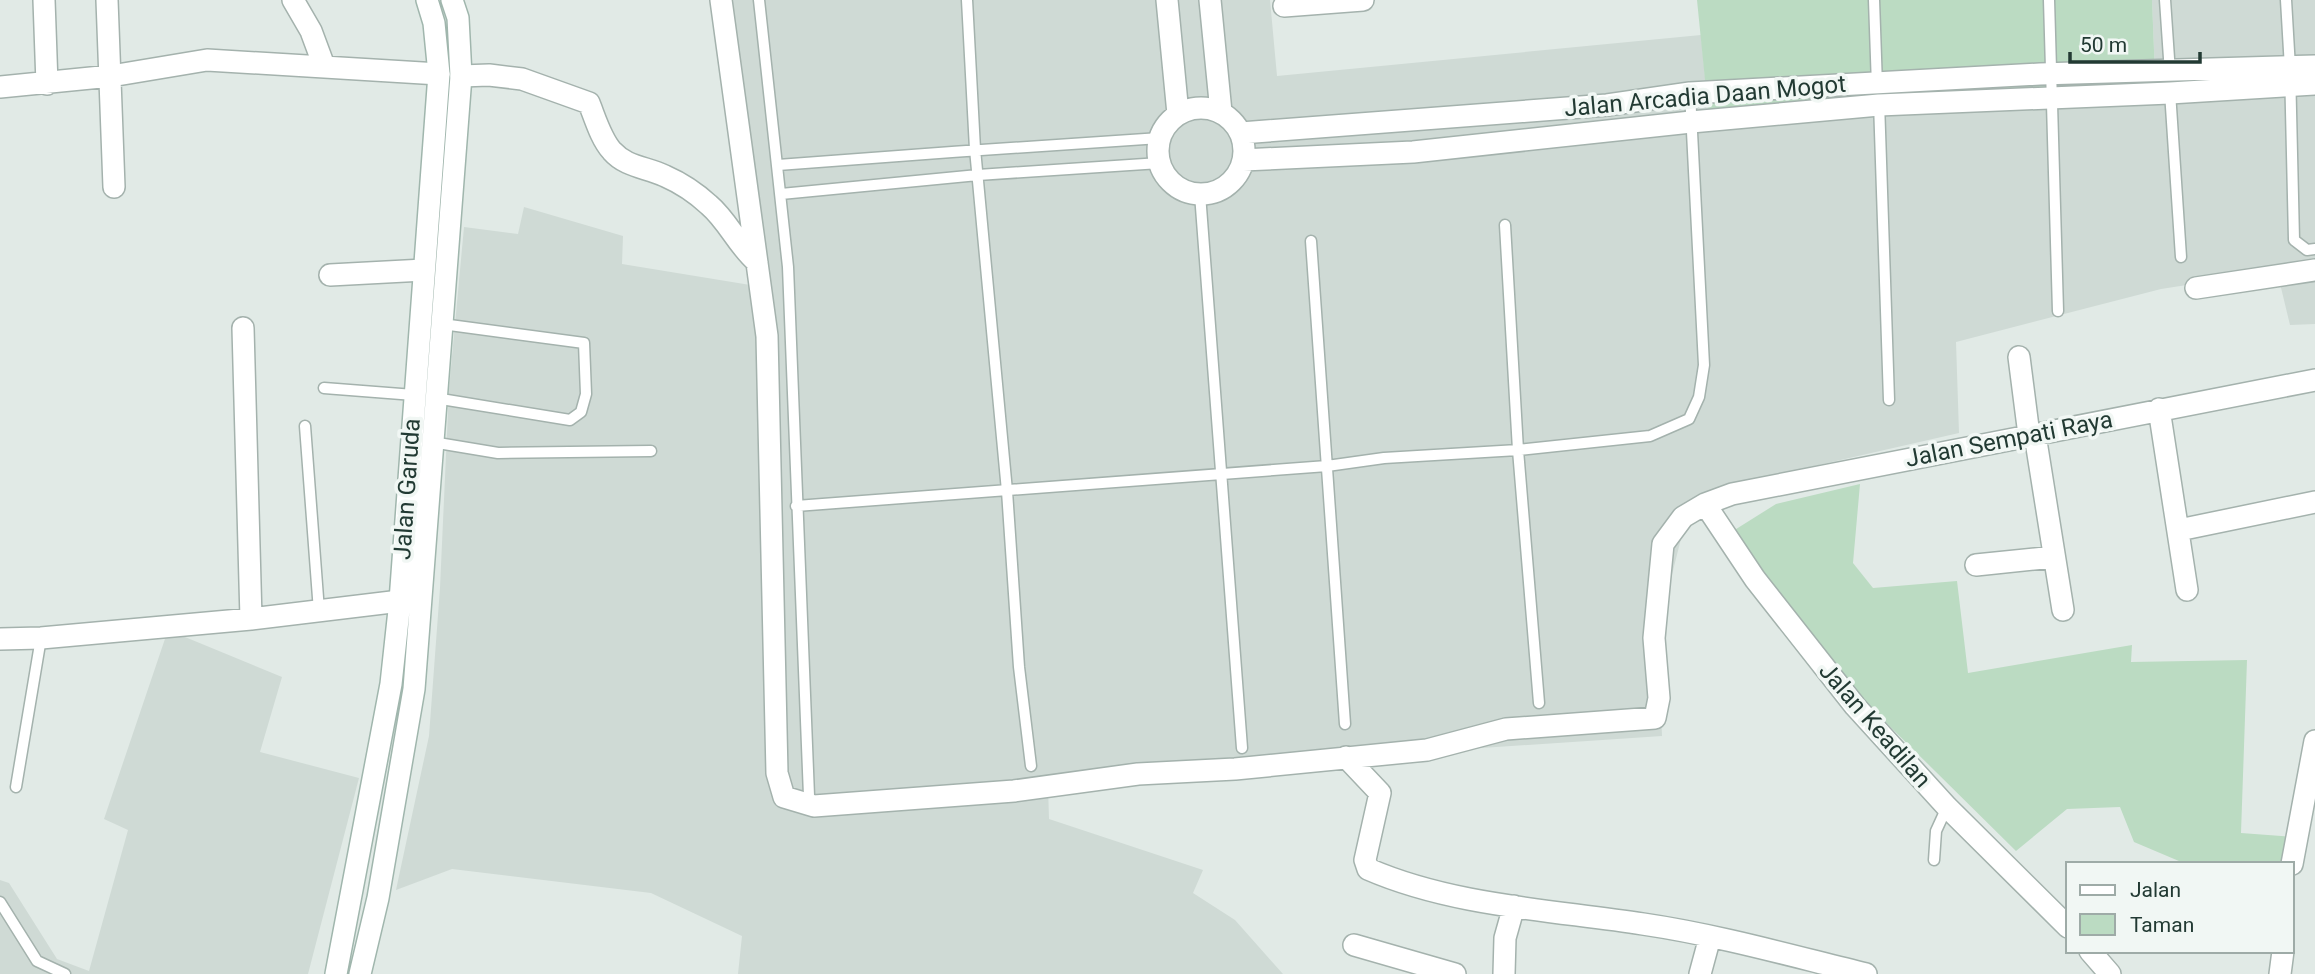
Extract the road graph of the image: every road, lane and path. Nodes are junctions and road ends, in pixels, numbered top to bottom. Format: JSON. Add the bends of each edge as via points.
{"nodes":[{"id":1,"x":44,"y":0,"type":"edge"},
{"id":2,"x":107,"y":0,"type":"edge"},
{"id":3,"x":293,"y":0,"type":"edge"},
{"id":4,"x":427,"y":0,"type":"edge"},
{"id":5,"x":452,"y":0,"type":"edge"},
{"id":6,"x":721,"y":0,"type":"edge"},
{"id":7,"x":759,"y":0,"type":"edge"},
{"id":8,"x":967,"y":0,"type":"edge"},
{"id":9,"x":1167,"y":0,"type":"edge"},
{"id":10,"x":1210,"y":0,"type":"edge"},
{"id":11,"x":1363,"y":0,"type":"edge"},
{"id":12,"x":1874,"y":0,"type":"edge"},
{"id":13,"x":2049,"y":0,"type":"edge"},
{"id":14,"x":2165,"y":0,"type":"edge"},
{"id":15,"x":2286,"y":0,"type":"edge"},
{"id":16,"x":1324,"y":1,"type":"edge"},
{"id":17,"x":1284,"y":6,"type":"dead end"},
{"id":18,"x":324,"y":66,"type":"junction"},
{"id":19,"x":2315,"y":66,"type":"edge"},
{"id":20,"x":2171,"y":69,"type":"junction"},
{"id":21,"x":2051,"y":73,"type":"junction"},
{"id":22,"x":439,"y":74,"type":"junction"},
{"id":23,"x":111,"y":76,"type":"junction"},
{"id":24,"x":461,"y":76,"type":"junction"},
{"id":25,"x":2290,"y":76,"type":"junction"},
{"id":26,"x":47,"y":83,"type":"junction"},
{"id":27,"x":1877,"y":83,"type":"junction"},
{"id":28,"x":2315,"y":84,"type":"edge"},
{"id":29,"x":0,"y":87,"type":"edge"},
{"id":30,"x":1690,"y":93,"type":"junction"},
{"id":31,"x":2170,"y":93,"type":"junction"},
{"id":32,"x":2051,"y":97,"type":"junction"},
{"id":33,"x":1879,"y":105,"type":"junction"},
{"id":34,"x":1221,"y":112,"type":"junction"},
{"id":35,"x":1178,"y":114,"type":"junction"},
{"id":36,"x":1691,"y":122,"type":"junction"},
{"id":37,"x":1241,"y":133,"type":"junction"},
{"id":38,"x":1160,"y":138,"type":"junction"},
{"id":39,"x":975,"y":149,"type":"junction"},
{"id":40,"x":1244,"y":160,"type":"junction"},
{"id":41,"x":1160,"y":163,"type":"junction"},
{"id":42,"x":778,"y":165,"type":"junction"},
{"id":43,"x":978,"y":175,"type":"junction"},
{"id":44,"x":114,"y":187,"type":"dead end"},
{"id":45,"x":781,"y":194,"type":"junction"},
{"id":46,"x":1200,"y":194,"type":"junction"},
{"id":47,"x":1504,"y":225,"type":"dead end"},
{"id":48,"x":1311,"y":241,"type":"dead end"},
{"id":49,"x":2315,"y":249,"type":"edge"},
{"id":50,"x":2181,"y":257,"type":"dead end"},
{"id":51,"x":757,"y":262,"type":"junction"},
{"id":52,"x":424,"y":270,"type":"junction"},
{"id":53,"x":2315,"y":270,"type":"edge"},
{"id":54,"x":330,"y":275,"type":"dead end"},
{"id":55,"x":2196,"y":288,"type":"dead end"},
{"id":56,"x":2058,"y":311,"type":"dead end"},
{"id":57,"x":420,"y":322,"type":"junction"},
{"id":58,"x":442,"y":324,"type":"junction"},
{"id":59,"x":243,"y":328,"type":"dead end"},
{"id":60,"x":2019,"y":357,"type":"dead end"},
{"id":61,"x":2315,"y":380,"type":"edge"},
{"id":62,"x":324,"y":388,"type":"dead end"},
{"id":63,"x":414,"y":395,"type":"junction"},
{"id":64,"x":435,"y":398,"type":"junction"},
{"id":65,"x":1889,"y":400,"type":"dead end"},
{"id":66,"x":2160,"y":409,"type":"junction"},
{"id":67,"x":305,"y":426,"type":"dead end"},
{"id":68,"x":2032,"y":435,"type":"junction"},
{"id":69,"x":432,"y":442,"type":"junction"},
{"id":70,"x":1518,"y":450,"type":"junction"},
{"id":71,"x":651,"y":451,"type":"dead end"},
{"id":72,"x":1327,"y":466,"type":"junction"},
{"id":73,"x":1223,"y":474,"type":"junction"},
{"id":74,"x":1007,"y":491,"type":"junction"},
{"id":75,"x":2315,"y":502,"type":"edge"},
{"id":76,"x":1705,"y":504,"type":"junction"},
{"id":77,"x":796,"y":506,"type":"junction"},
{"id":78,"x":2179,"y":530,"type":"junction"},
{"id":79,"x":2054,"y":556,"type":"junction"},
{"id":80,"x":1976,"y":565,"type":"dead end"},
{"id":81,"x":2187,"y":590,"type":"dead end"},
{"id":82,"x":400,"y":601,"type":"junction"},
{"id":83,"x":2063,"y":610,"type":"dead end"},
{"id":84,"x":318,"y":611,"type":"junction"},
{"id":85,"x":251,"y":619,"type":"junction"},
{"id":86,"x":41,"y":638,"type":"junction"},
{"id":87,"x":0,"y":639,"type":"edge"},
{"id":88,"x":391,"y":684,"type":"junction"},
{"id":89,"x":414,"y":689,"type":"junction"},
{"id":90,"x":1538,"y":703,"type":"dead end"},
{"id":91,"x":1345,"y":724,"type":"dead end"},
{"id":92,"x":2315,"y":741,"type":"edge"},
{"id":93,"x":1242,"y":748,"type":"dead end"},
{"id":94,"x":1346,"y":757,"type":"junction"},
{"id":95,"x":1031,"y":766,"type":"dead end"},
{"id":96,"x":16,"y":787,"type":"dead end"},
{"id":97,"x":810,"y":796,"type":"dead end"},
{"id":98,"x":1947,"y":807,"type":"junction"},
{"id":99,"x":1934,"y":860,"type":"dead end"},
{"id":100,"x":2291,"y":862,"type":"edge"},
{"id":101,"x":352,"y":892,"type":"junction"},
{"id":102,"x":378,"y":898,"type":"junction"},
{"id":103,"x":0,"y":902,"type":"edge"},
{"id":104,"x":1514,"y":906,"type":"junction"},
{"id":105,"x":2066,"y":925,"type":"edge"},
{"id":106,"x":1710,"y":937,"type":"junction"},
{"id":107,"x":1353,"y":945,"type":"dead end"},
{"id":108,"x":2092,"y":953,"type":"edge"},
{"id":109,"x":2283,"y":953,"type":"edge"},
{"id":110,"x":65,"y":974,"type":"edge"},
{"id":111,"x":336,"y":974,"type":"edge"},
{"id":112,"x":360,"y":974,"type":"edge"},
{"id":113,"x":1455,"y":974,"type":"edge"},
{"id":114,"x":1504,"y":974,"type":"edge"},
{"id":115,"x":1700,"y":974,"type":"edge"},
{"id":116,"x":1866,"y":974,"type":"edge"},
{"id":117,"x":2110,"y":974,"type":"edge"},
{"id":118,"x":2280,"y":974,"type":"edge"}],
"edges":[{"from":1,"to":26,"type":"street"},
{"from":2,"to":23,"type":"street"},
{"from":3,"to":18,"type":"street"},
{"from":4,"to":22,"type":"street","name":"Jalan Garuda"},
{"from":5,"to":24,"type":"street","name":"Jalan Garuda","via":[[458,18]]},
{"from":6,"to":51,"type":"street"},
{"from":7,"to":42,"type":"lane"},
{"from":8,"to":39,"type":"lane"},
{"from":9,"to":35,"type":"street"},
{"from":10,"to":34,"type":"street"},
{"from":11,"to":16,"type":"street"},
{"from":12,"to":27,"type":"lane"},
{"from":13,"to":21,"type":"lane"},
{"from":14,"to":20,"type":"lane"},
{"from":15,"to":25,"type":"lane"},
{"from":16,"to":17,"type":"street"},
{"from":18,"to":22,"type":"street"},
{"from":18,"to":23,"type":"street","via":[[207,60]]},
{"from":19,"to":25,"type":"street","name":"Jalan Arcadia Daan Mogot"},
{"from":20,"to":21,"type":"street","name":"Jalan Arcadia Daan Mogot"},
{"from":20,"to":25,"type":"street","name":"Jalan Arcadia Daan Mogot"},
{"from":20,"to":31,"type":"lane"},
{"from":21,"to":27,"type":"street","name":"Jalan Arcadia Daan Mogot"},
{"from":21,"to":32,"type":"lane"},
{"from":22,"to":52,"type":"street","name":"Jalan Garuda"},
{"from":23,"to":26,"type":"street"},
{"from":23,"to":44,"type":"street"},
{"from":24,"to":51,"type":"street","via":[[522,79],[589,103],[610,149],[621,160],[689,188],[713,207]]},
{"from":24,"to":58,"type":"street","name":"Jalan Garuda"},
{"from":25,"to":28,"type":"street","name":"Jalan Arcadia Daan Mogot"},
{"from":25,"to":31,"type":"street","name":"Jalan Arcadia Daan Mogot"},
{"from":25,"to":49,"type":"lane","via":[[2294,240],[2307,250]]},
{"from":26,"to":29,"type":"street"},
{"from":27,"to":30,"type":"street","name":"Jalan Arcadia Daan Mogot"},
{"from":27,"to":33,"type":"lane"},
{"from":30,"to":36,"type":"lane"},
{"from":30,"to":37,"type":"street","name":"Jalan Arcadia Daan Mogot","via":[[1607,105]]},
{"from":31,"to":32,"type":"street","name":"Jalan Arcadia Daan Mogot"},
{"from":31,"to":50,"type":"lane"},
{"from":32,"to":33,"type":"street","name":"Jalan Arcadia Daan Mogot"},
{"from":32,"to":56,"type":"lane"},
{"from":33,"to":36,"type":"street","name":"Jalan Arcadia Daan Mogot"},
{"from":33,"to":65,"type":"lane"},
{"from":34,"to":35,"type":"street","via":[[1192,108]]},
{"from":34,"to":37,"type":"street"},
{"from":35,"to":38,"type":"street"},
{"from":36,"to":40,"type":"street","name":"Jalan Arcadia Daan Mogot","via":[[1413,152]]},
{"from":36,"to":70,"type":"lane","via":[[1704,365],[1699,397],[1689,419],[1650,436]]},
{"from":37,"to":40,"type":"street"},
{"from":38,"to":39,"type":"lane"},
{"from":38,"to":41,"type":"street"},
{"from":39,"to":42,"type":"lane"},
{"from":39,"to":43,"type":"lane"},
{"from":40,"to":46,"type":"street","via":[[1235,178],[1220,190]]},
{"from":41,"to":43,"type":"lane"},
{"from":41,"to":46,"type":"street","via":[[1168,179],[1182,190]]},
{"from":42,"to":45,"type":"lane"},
{"from":43,"to":45,"type":"lane"},
{"from":43,"to":74,"type":"lane"},
{"from":45,"to":77,"type":"lane"},
{"from":46,"to":73,"type":"lane"},
{"from":47,"to":70,"type":"lane"},
{"from":48,"to":72,"type":"lane"},
{"from":51,"to":94,"type":"street","via":[[767,336],[777,773],[784,796],[814,806],[843,805]]},
{"from":52,"to":54,"type":"street"},
{"from":52,"to":57,"type":"street","name":"Jalan Garuda"},
{"from":53,"to":55,"type":"street"},
{"from":57,"to":58,"type":"street"},
{"from":57,"to":63,"type":"street","name":"Jalan Garuda"},
{"from":58,"to":64,"type":"street","name":"Jalan Garuda"},
{"from":58,"to":64,"type":"lane","via":[[584,342],[586,394],[581,411],[569,420]]},
{"from":59,"to":85,"type":"street"},
{"from":60,"to":68,"type":"street"},
{"from":61,"to":66,"type":"street","name":"Jalan Sempati Raya"},
{"from":62,"to":63,"type":"lane"},
{"from":63,"to":64,"type":"street"},
{"from":63,"to":82,"type":"street","name":"Jalan Garuda"},
{"from":64,"to":69,"type":"street","name":"Jalan Garuda"},
{"from":66,"to":68,"type":"street","name":"Jalan Sempati Raya"},
{"from":66,"to":78,"type":"street"},
{"from":67,"to":84,"type":"lane"},
{"from":68,"to":76,"type":"street","name":"Jalan Sempati Raya","via":[[1732,494]]},
{"from":68,"to":79,"type":"street"},
{"from":69,"to":71,"type":"lane","via":[[498,453]]},
{"from":69,"to":89,"type":"street","name":"Jalan Garuda"},
{"from":70,"to":72,"type":"lane"},
{"from":70,"to":90,"type":"lane"},
{"from":72,"to":73,"type":"lane"},
{"from":72,"to":91,"type":"lane"},
{"from":73,"to":74,"type":"lane"},
{"from":73,"to":93,"type":"lane"},
{"from":74,"to":77,"type":"lane"},
{"from":74,"to":95,"type":"lane"},
{"from":75,"to":78,"type":"street"},
{"from":76,"to":94,"type":"street","name":"Jalan Sempati Raya","via":[[1683,517],[1663,544],[1654,638],[1659,698],[1655,718],[1506,729],[1427,750]]},
{"from":76,"to":98,"type":"street","name":"Jalan Keadilan","via":[[1755,579],[1855,706]]},
{"from":77,"to":97,"type":"lane"},
{"from":78,"to":81,"type":"street"},
{"from":79,"to":80,"type":"street"},
{"from":79,"to":83,"type":"street"},
{"from":82,"to":84,"type":"street"},
{"from":82,"to":88,"type":"street","name":"Jalan Garuda"},
{"from":84,"to":85,"type":"street"},
{"from":85,"to":86,"type":"street"},
{"from":86,"to":87,"type":"street"},
{"from":86,"to":96,"type":"lane"},
{"from":88,"to":89,"type":"street"},
{"from":88,"to":101,"type":"street","name":"Jalan Garuda"},
{"from":89,"to":102,"type":"street","name":"Jalan Garuda"},
{"from":92,"to":100,"type":"street"},
{"from":94,"to":104,"type":"street","via":[[1380,793],[1365,860],[1368,869],[1393,879]]},
{"from":98,"to":99,"type":"lane","via":[[1936,831]]},
{"from":98,"to":105,"type":"street","name":"Jalan Keadilan"},
{"from":101,"to":102,"type":"street"},
{"from":101,"to":111,"type":"street","name":"Jalan Garuda"},
{"from":102,"to":112,"type":"street","name":"Jalan Garuda"},
{"from":103,"to":110,"type":"lane","via":[[37,961]]},
{"from":104,"to":106,"type":"street"},
{"from":104,"to":114,"type":"street","via":[[1505,938]]},
{"from":106,"to":115,"type":"street"},
{"from":106,"to":116,"type":"street"},
{"from":107,"to":113,"type":"street"},
{"from":108,"to":117,"type":"street"},
{"from":109,"to":118,"type":"street"}]}
